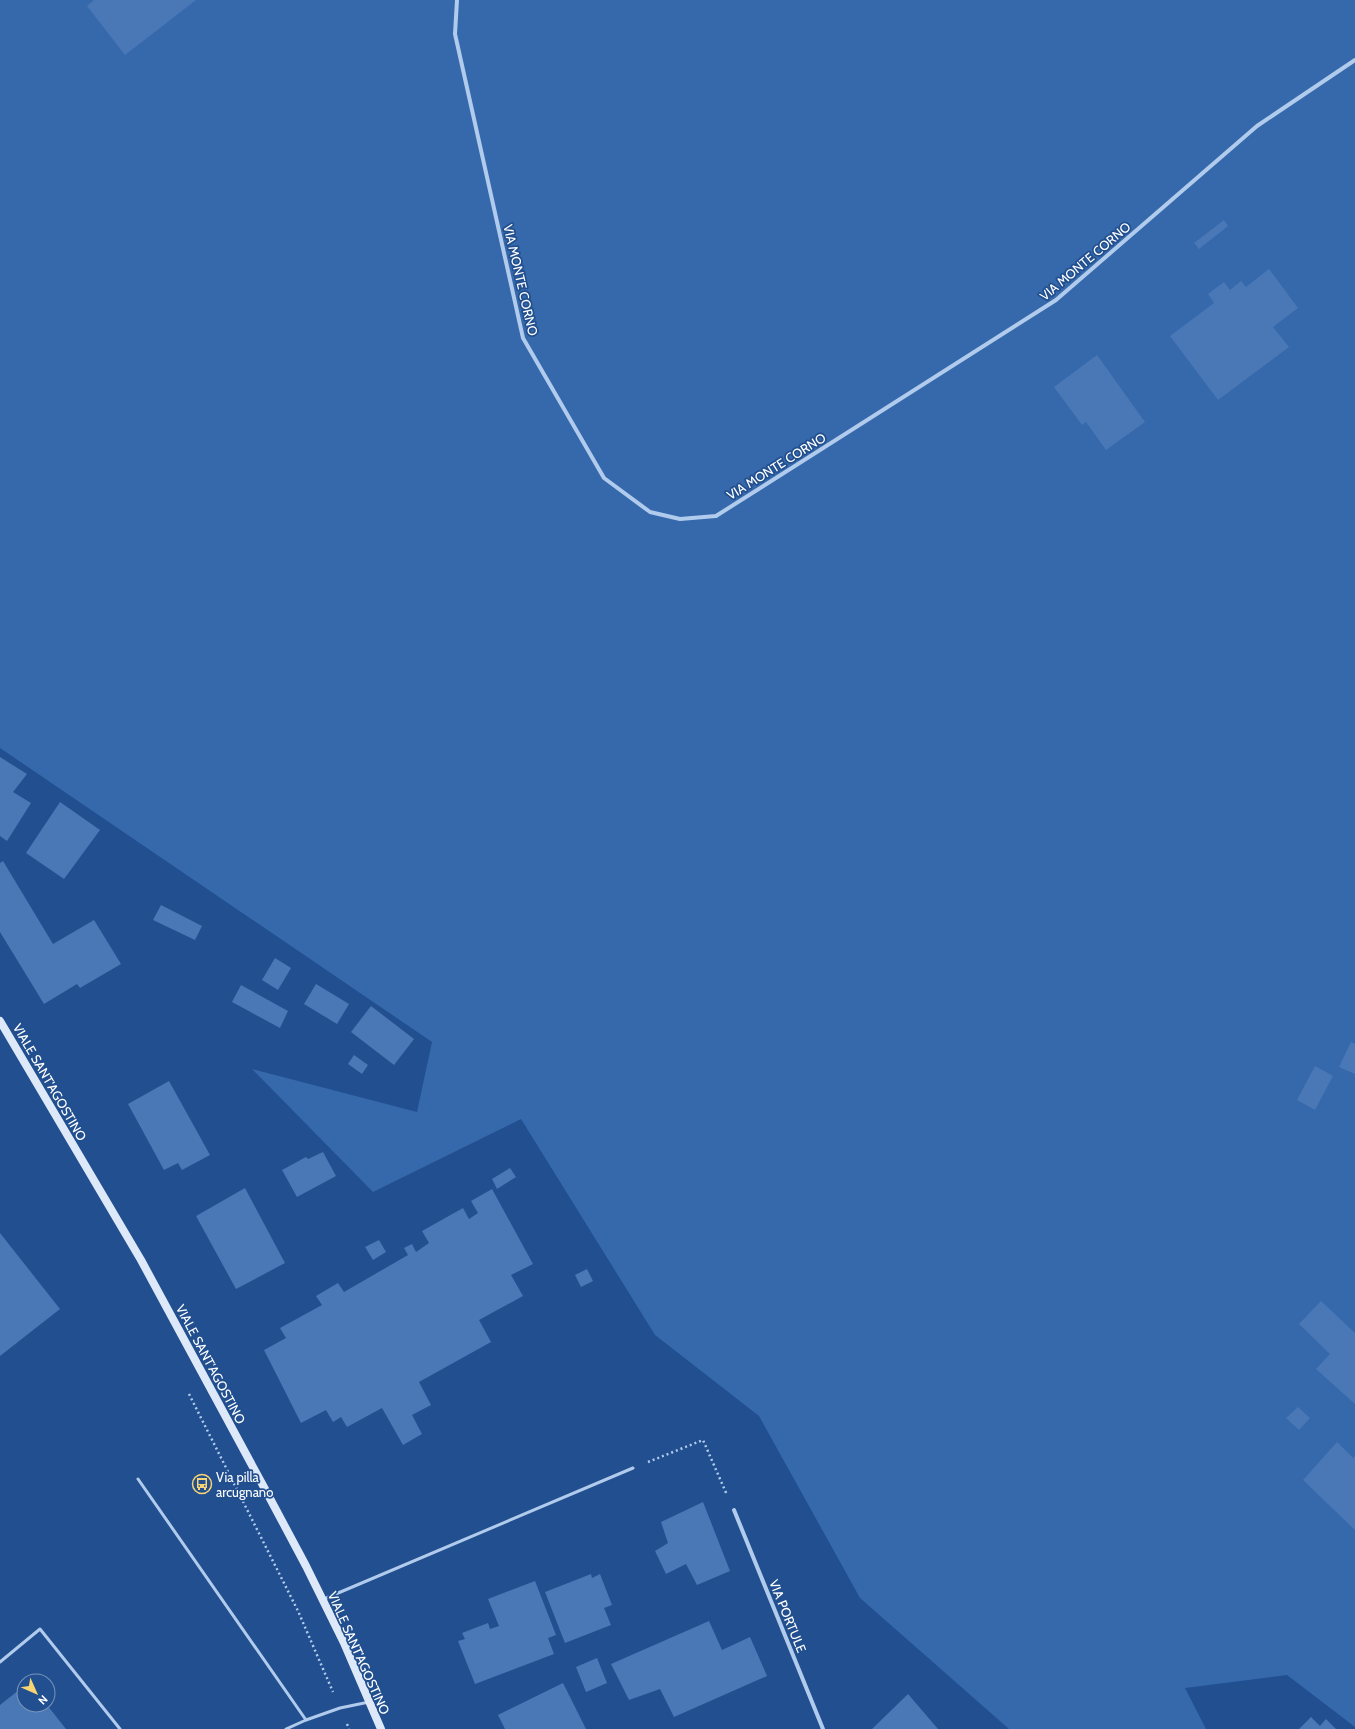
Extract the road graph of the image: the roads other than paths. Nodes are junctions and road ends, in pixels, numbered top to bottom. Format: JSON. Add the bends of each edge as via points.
{"nodes":[{"id":1,"x":457,"y":0,"type":"edge"},
{"id":2,"x":1355,"y":60,"type":"edge"},
{"id":3,"x":0,"y":1021,"type":"edge"},
{"id":4,"x":634,"y":1468,"type":"road end"},
{"id":5,"x":138,"y":1479,"type":"dead end"},
{"id":6,"x":734,"y":1510,"type":"road end"},
{"id":7,"x":323,"y":1600,"type":"junction"},
{"id":8,"x":0,"y":1662,"type":"edge"},
{"id":9,"x":369,"y":1702,"type":"junction"},
{"id":10,"x":306,"y":1720,"type":"junction"},
{"id":11,"x":120,"y":1729,"type":"edge"},
{"id":12,"x":286,"y":1729,"type":"edge"},
{"id":13,"x":381,"y":1729,"type":"edge"},
{"id":14,"x":823,"y":1729,"type":"edge"}],
"edges":[{"from":1,"to":2,"type":"street","name":"VIA MONTE CORNO","via":[[455,34],[523,338],[604,478],[650,512],[680,518],[716,516],[1056,300],[1257,126]]},
{"from":3,"to":7,"type":"main road","name":"VIALE SANT'AGOSTINO","via":[[141,1260]]},
{"from":4,"to":7,"type":"lane"},
{"from":5,"to":10,"type":"lane"},
{"from":6,"to":14,"type":"street","name":"VIA PORTULE"},
{"from":7,"to":9,"type":"main road","name":"VIALE SANT'AGOSTINO"},
{"from":8,"to":11,"type":"lane","via":[[40,1629]]},
{"from":9,"to":10,"type":"lane","via":[[340,1708]]},
{"from":9,"to":13,"type":"main road","name":"VIALE SANT'AGOSTINO"},
{"from":10,"to":12,"type":"lane"}]}
